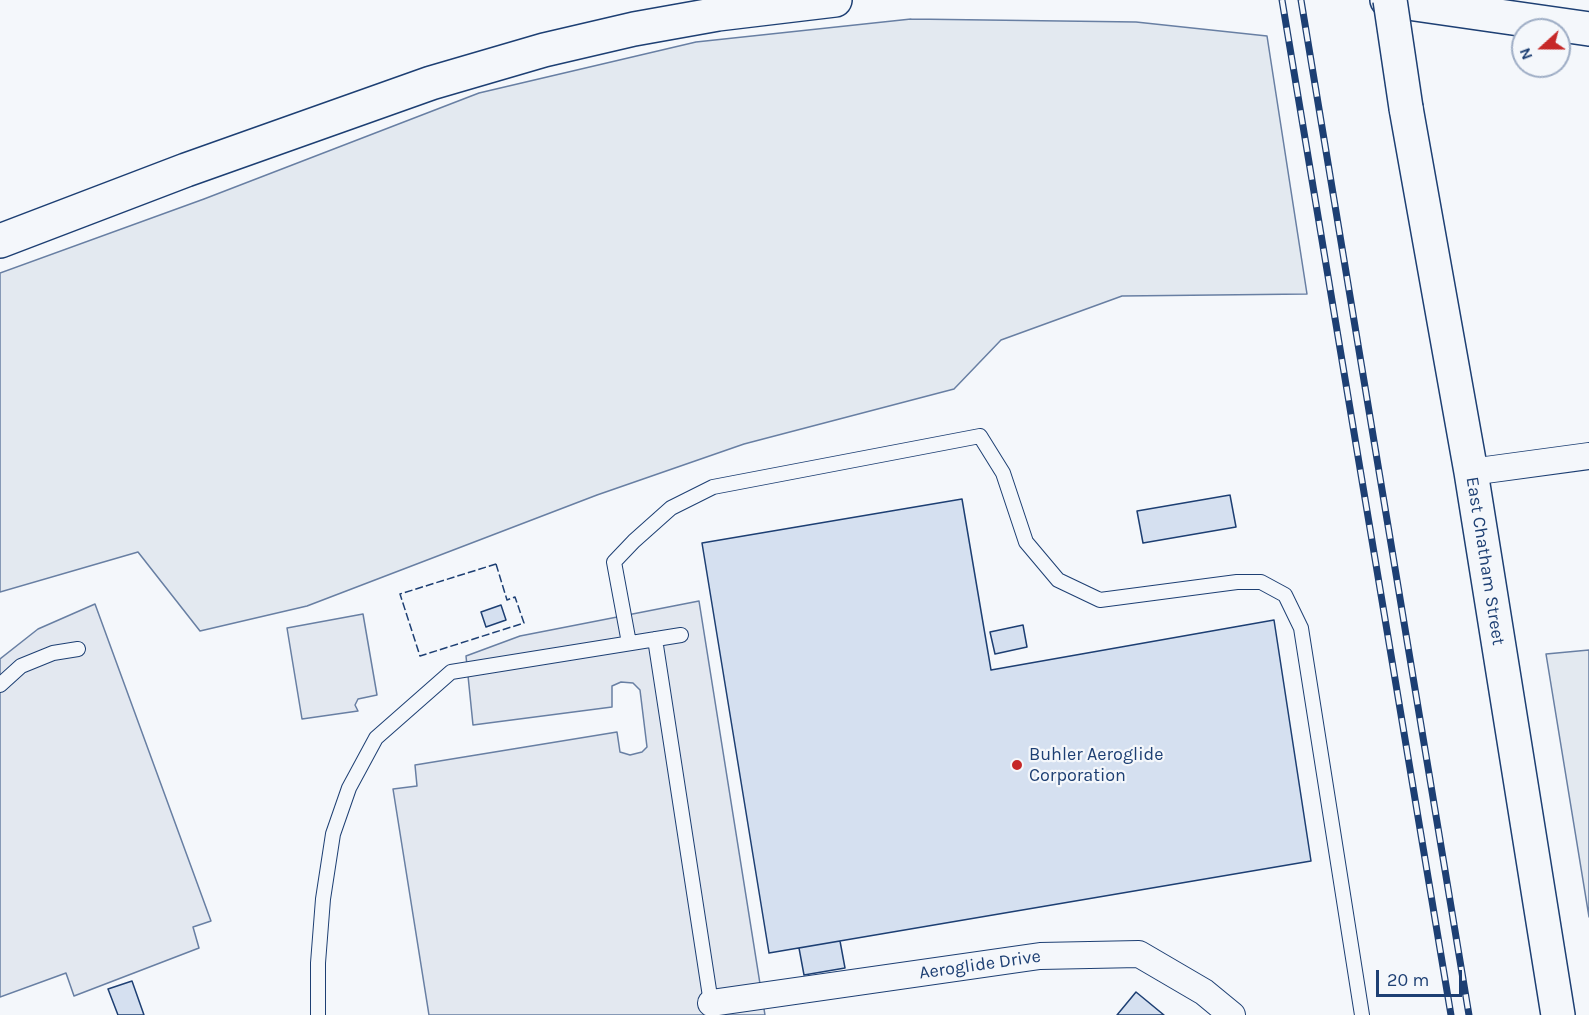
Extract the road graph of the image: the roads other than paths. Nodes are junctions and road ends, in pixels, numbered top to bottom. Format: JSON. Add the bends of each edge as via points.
{"nodes":[{"id":1,"x":835,"y":0,"type":"edge"},
{"id":2,"x":1388,"y":0,"type":"edge"},
{"id":3,"x":1589,"y":29,"type":"edge"},
{"id":4,"x":0,"y":241,"type":"edge"},
{"id":5,"x":1589,"y":456,"type":"edge"},
{"id":6,"x":1471,"y":472,"type":"junction"},
{"id":7,"x":681,"y":635,"type":"dead end"},
{"id":8,"x":655,"y":639,"type":"junction"},
{"id":9,"x":629,"y":644,"type":"junction"},
{"id":10,"x":78,"y":649,"type":"dead end"},
{"id":11,"x":0,"y":685,"type":"edge"},
{"id":12,"x":711,"y":1004,"type":"joint"},
{"id":13,"x":318,"y":1015,"type":"edge"},
{"id":14,"x":1232,"y":1015,"type":"edge"},
{"id":15,"x":1362,"y":1015,"type":"edge"},
{"id":16,"x":1558,"y":1015,"type":"edge"}],
"edges":[{"from":1,"to":4,"type":"main road","via":[[634,29],[431,82]]},
{"from":2,"to":3,"type":"main road"},
{"from":2,"to":6,"type":"main road","name":"East Chatham Street","bridge":true},
{"from":5,"to":6,"type":"street"},
{"from":6,"to":16,"type":"main road","name":"East Chatham Street"},
{"from":7,"to":8,"type":"lane"},
{"from":8,"to":9,"type":"lane"},
{"from":8,"to":12,"type":"lane"},
{"from":9,"to":13,"type":"lane","via":[[451,672],[376,738],[349,788],[333,834],[322,910]]},
{"from":9,"to":15,"type":"lane","via":[[614,562],[671,508],[713,487],[980,436],[1003,473],[1026,542],[1058,580],[1100,600],[1237,582],[1261,582],[1285,595],[1301,628]]},
{"from":10,"to":11,"type":"lane","via":[[53,652],[21,666]]},
{"from":12,"to":14,"type":"street","name":"Aeroglide Drive","via":[[1040,956],[1139,954],[1204,992]]}]}
